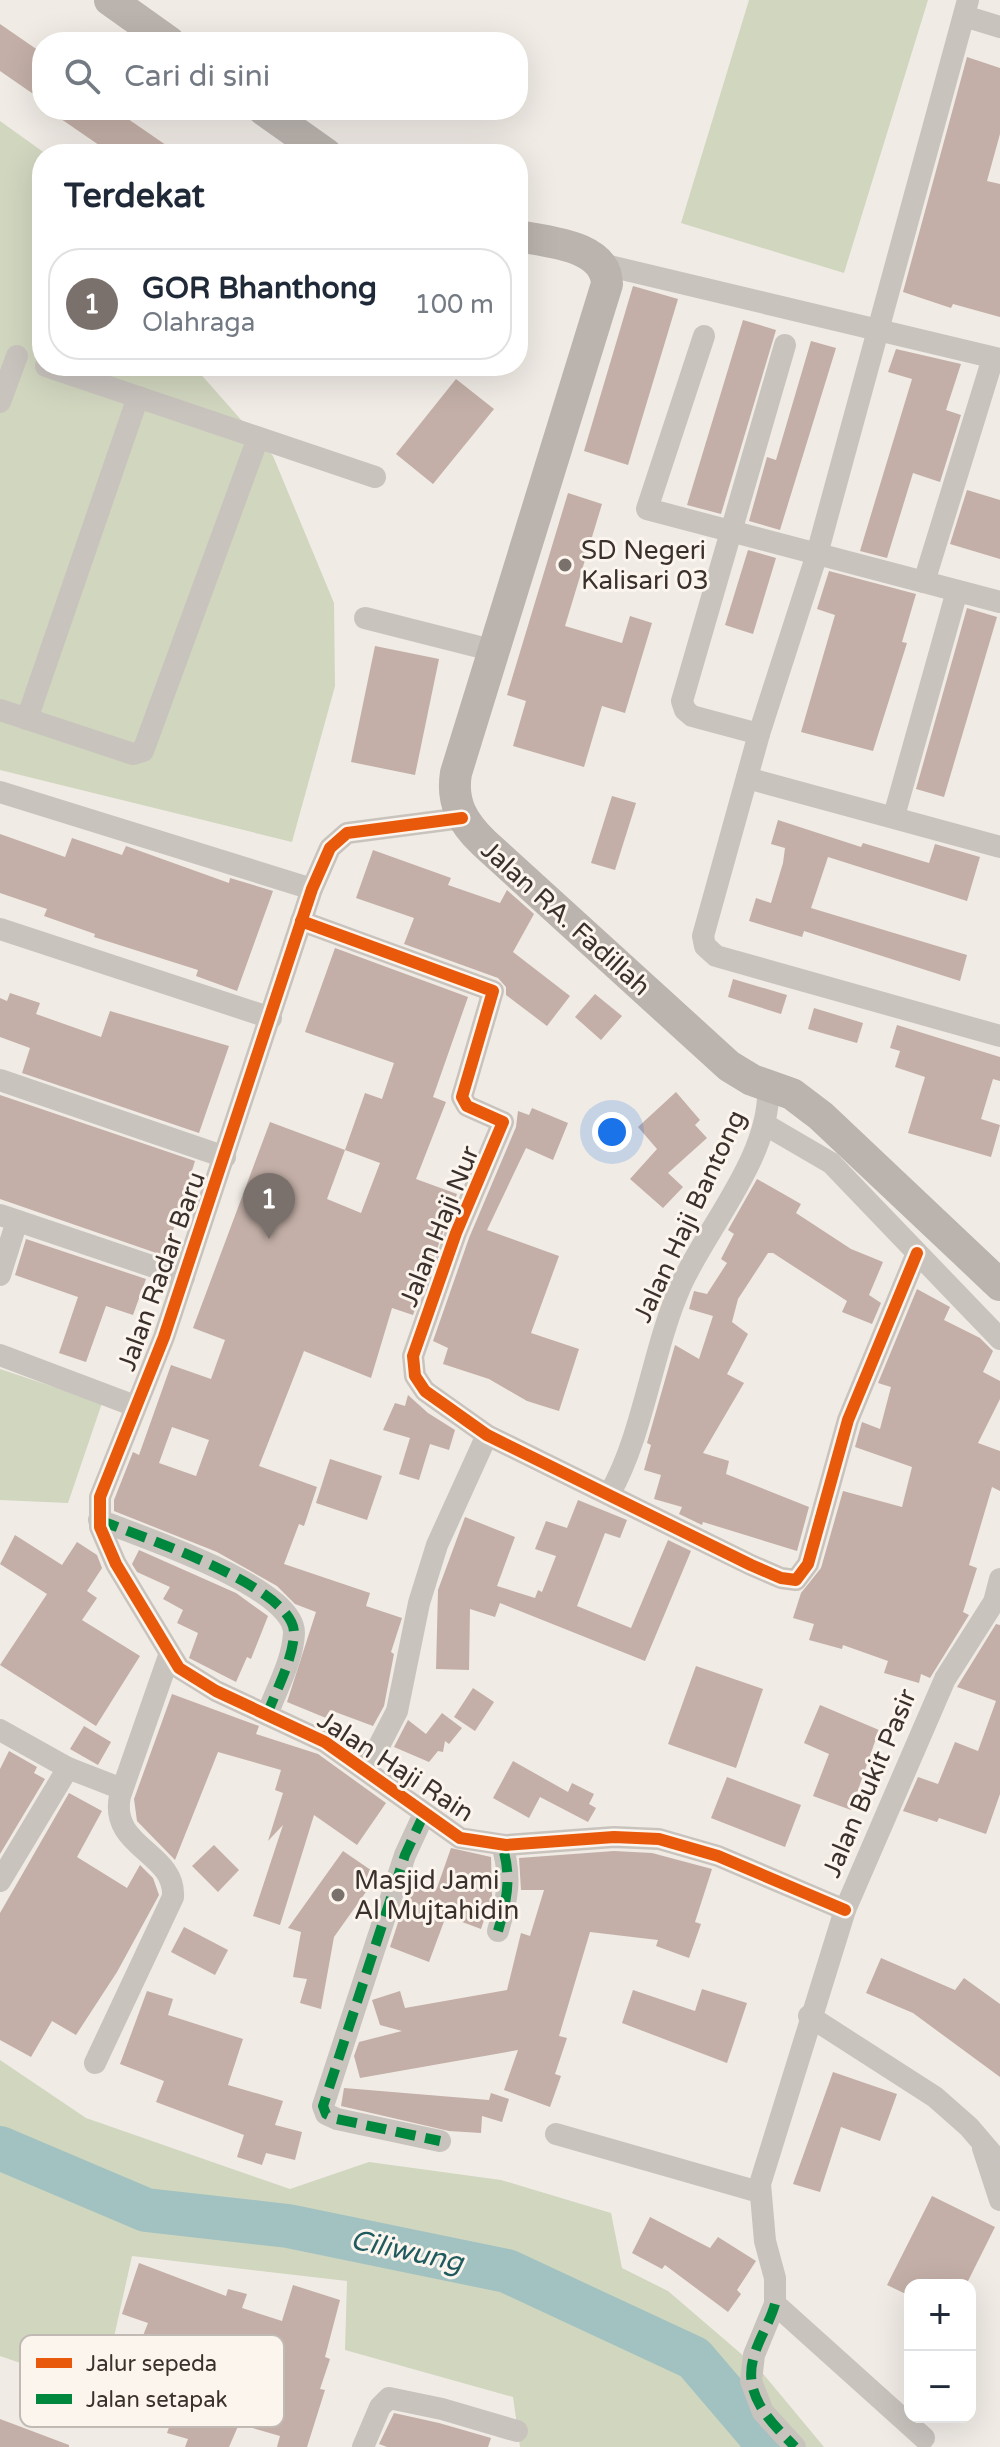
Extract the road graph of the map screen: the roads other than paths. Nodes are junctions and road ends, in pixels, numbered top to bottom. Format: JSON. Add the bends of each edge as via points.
{"nodes":[{"id":1,"x":110,"y":0,"type":"edge"},
{"id":2,"x":966,"y":8,"type":"edge"},
{"id":3,"x":1000,"y":27,"type":"edge"},
{"id":4,"x":155,"y":32,"type":"edge"},
{"id":5,"x":278,"y":120,"type":"edge"},
{"id":6,"x":312,"y":144,"type":"edge"},
{"id":7,"x":528,"y":238,"type":"edge"},
{"id":8,"x":601,"y":264,"type":"junction"},
{"id":9,"x":877,"y":330,"type":"junction"},
{"id":10,"x":704,"y":336,"type":"dead end"},
{"id":11,"x":785,"y":345,"type":"dead end"},
{"id":12,"x":8,"y":353,"type":"edge"},
{"id":13,"x":997,"y":359,"type":"edge"},
{"id":14,"x":32,"y":361,"type":"edge"},
{"id":15,"x":76,"y":376,"type":"edge"},
{"id":16,"x":138,"y":397,"type":"junction"},
{"id":17,"x":0,"y":402,"type":"edge"},
{"id":18,"x":258,"y":438,"type":"junction"},
{"id":19,"x":375,"y":477,"type":"dead end"},
{"id":20,"x":731,"y":530,"type":"junction"},
{"id":21,"x":817,"y":554,"type":"junction"},
{"id":22,"x":924,"y":582,"type":"junction"},
{"id":23,"x":957,"y":591,"type":"junction"},
{"id":24,"x":1000,"y":602,"type":"edge"},
{"id":25,"x":365,"y":618,"type":"dead end"},
{"id":26,"x":495,"y":651,"type":"junction"},
{"id":27,"x":0,"y":710,"type":"edge"},
{"id":28,"x":27,"y":719,"type":"junction"},
{"id":29,"x":759,"y":734,"type":"junction"},
{"id":30,"x":747,"y":778,"type":"junction"},
{"id":31,"x":0,"y":792,"type":"edge"},
{"id":32,"x":894,"y":816,"type":"junction"},
{"id":33,"x":462,"y":818,"type":"junction"},
{"id":34,"x":1000,"y":847,"type":"edge"},
{"id":35,"x":312,"y":889,"type":"junction"},
{"id":36,"x":301,"y":921,"type":"junction"},
{"id":37,"x":0,"y":929,"type":"edge"},
{"id":38,"x":271,"y":1018,"type":"junction"},
{"id":39,"x":1000,"y":1036,"type":"edge"},
{"id":40,"x":0,"y":1080,"type":"edge"},
{"id":41,"x":768,"y":1086,"type":"junction"},
{"id":42,"x":766,"y":1125,"type":"junction"},
{"id":43,"x":225,"y":1157,"type":"junction"},
{"id":44,"x":8,"y":1218,"type":"edge"},
{"id":45,"x":917,"y":1253,"type":"junction"},
{"id":46,"x":996,"y":1272,"type":"edge"},
{"id":47,"x":0,"y":1275,"type":"edge"},
{"id":48,"x":184,"y":1277,"type":"junction"},
{"id":49,"x":1000,"y":1339,"type":"edge"},
{"id":50,"x":0,"y":1355,"type":"edge"},
{"id":51,"x":135,"y":1406,"type":"junction"},
{"id":52,"x":487,"y":1435,"type":"junction"},
{"id":53,"x":610,"y":1493,"type":"junction"},
{"id":54,"x":99,"y":1520,"type":"junction"},
{"id":55,"x":1000,"y":1579,"type":"edge"},
{"id":56,"x":997,"y":1603,"type":"edge"},
{"id":57,"x":169,"y":1656,"type":"junction"},
{"id":58,"x":267,"y":1715,"type":"junction"},
{"id":59,"x":0,"y":1730,"type":"edge"},
{"id":60,"x":68,"y":1768,"type":"junction"},
{"id":61,"x":367,"y":1769,"type":"junction"},
{"id":62,"x":122,"y":1789,"type":"junction"},
{"id":63,"x":424,"y":1814,"type":"junction"},
{"id":64,"x":502,"y":1845,"type":"junction"},
{"id":65,"x":0,"y":1881,"type":"edge"},
{"id":66,"x":845,"y":1910,"type":"junction"},
{"id":67,"x":498,"y":1931,"type":"dead end"},
{"id":68,"x":809,"y":2016,"type":"junction"},
{"id":69,"x":95,"y":2063,"type":"dead end"},
{"id":70,"x":556,"y":2134,"type":"dead end"},
{"id":71,"x":440,"y":2141,"type":"dead end"},
{"id":72,"x":982,"y":2143,"type":"junction"},
{"id":73,"x":1000,"y":2163,"type":"edge"},
{"id":74,"x":759,"y":2192,"type":"junction"},
{"id":75,"x":1000,"y":2200,"type":"edge"},
{"id":76,"x":775,"y":2304,"type":"junction"},
{"id":77,"x":517,"y":2431,"type":"dead end"},
{"id":78,"x":924,"y":2438,"type":"dead end"},
{"id":79,"x":363,"y":2447,"type":"edge"},
{"id":80,"x":795,"y":2447,"type":"edge"}],
"edges":[{"from":1,"to":4,"type":"main road"},
{"from":2,"to":3,"type":"street"},
{"from":2,"to":9,"type":"street"},
{"from":5,"to":6,"type":"main road"},
{"from":7,"to":8,"type":"main road","via":[[577,249]]},
{"from":8,"to":9,"type":"street"},
{"from":8,"to":26,"type":"main road","name":"Jalan RA. Fadillah","via":[[607,279],[603,304]]},
{"from":9,"to":13,"type":"street"},
{"from":9,"to":21,"type":"street"},
{"from":10,"to":20,"type":"street","via":[[647,509]]},
{"from":11,"to":20,"type":"street"},
{"from":12,"to":14,"type":"street"},
{"from":12,"to":17,"type":"street"},
{"from":13,"to":22,"type":"street"},
{"from":15,"to":16,"type":"street"},
{"from":16,"to":18,"type":"street"},
{"from":16,"to":28,"type":"street"},
{"from":18,"to":19,"type":"street"},
{"from":18,"to":28,"type":"street","via":[[143,751],[133,754]]},
{"from":20,"to":21,"type":"street"},
{"from":20,"to":29,"type":"street","via":[[683,707],[692,716]]},
{"from":21,"to":22,"type":"street"},
{"from":21,"to":29,"type":"street"},
{"from":22,"to":23,"type":"street"},
{"from":23,"to":24,"type":"street"},
{"from":23,"to":32,"type":"street"},
{"from":25,"to":26,"type":"street"},
{"from":26,"to":33,"type":"main road","name":"Jalan RA. Fadillah","via":[[456,773],[455,796]]},
{"from":27,"to":28,"type":"street"},
{"from":29,"to":30,"type":"street"},
{"from":30,"to":32,"type":"street"},
{"from":30,"to":39,"type":"street","via":[[703,930],[708,950]]},
{"from":31,"to":35,"type":"street"},
{"from":32,"to":34,"type":"street"},
{"from":33,"to":35,"type":"street","name":"Jalan Radar Baru","via":[[347,833],[330,848]]},
{"from":33,"to":41,"type":"main road","name":"Jalan RA. Fadillah","via":[[729,1066]]},
{"from":35,"to":36,"type":"street","name":"Jalan Radar Baru"},
{"from":36,"to":38,"type":"street","name":"Jalan Radar Baru"},
{"from":36,"to":52,"type":"street","name":"Jalan Haji Nur","via":[[493,991],[462,1097],[467,1106],[503,1122],[413,1356],[415,1376],[425,1391]]},
{"from":37,"to":38,"type":"street"},
{"from":38,"to":43,"type":"street","name":"Jalan Radar Baru"},
{"from":40,"to":43,"type":"street","name":"Jalan Radar Baru"},
{"from":41,"to":42,"type":"street","name":"Jalan Haji Bantong"},
{"from":41,"to":46,"type":"main road","name":"Jalan RA. Fadillah","via":[[792,1094],[821,1116]]},
{"from":42,"to":45,"type":"street","via":[[831,1163]]},
{"from":42,"to":53,"type":"street","name":"Jalan Haji Bantong","via":[[681,1285]]},
{"from":43,"to":48,"type":"street","name":"Jalan Radar Baru"},
{"from":44,"to":47,"type":"street","name":"Jalan Radar Baru"},
{"from":44,"to":48,"type":"street","name":"Jalan Radar Baru"},
{"from":45,"to":49,"type":"street"},
{"from":45,"to":53,"type":"street","via":[[852,1408],[800,1578],[787,1580],[751,1565]]},
{"from":48,"to":51,"type":"street","name":"Jalan Radar Baru"},
{"from":50,"to":51,"type":"street"},
{"from":51,"to":54,"type":"street","name":"Jalan Radar Baru","via":[[106,1480]]},
{"from":52,"to":53,"type":"street"},
{"from":52,"to":61,"type":"street","via":[[437,1545],[397,1711]]},
{"from":54,"to":57,"type":"street","via":[[116,1564]]},
{"from":54,"to":58,"type":"street","via":[[247,1582],[286,1613],[293,1640]]},
{"from":55,"to":56,"type":"street","name":"Jalan Bukit Pasir"},
{"from":56,"to":66,"type":"street","name":"Jalan Bukit Pasir","via":[[945,1679]]},
{"from":57,"to":58,"type":"street","name":"Jalan Haji Rain","via":[[199,1682]]},
{"from":57,"to":62,"type":"street"},
{"from":58,"to":61,"type":"street","name":"Jalan Haji Rain"},
{"from":59,"to":60,"type":"street"},
{"from":60,"to":62,"type":"street"},
{"from":60,"to":65,"type":"street"},
{"from":61,"to":63,"type":"street","name":"Jalan Haji Rain"},
{"from":62,"to":69,"type":"street","via":[[118,1819],[169,1875],[173,1897]]},
{"from":63,"to":64,"type":"street","name":"Jalan Haji Rain","via":[[460,1838]]},
{"from":63,"to":71,"type":"street","via":[[405,1855],[323,2106],[337,2119]]},
{"from":64,"to":66,"type":"street","name":"Jalan Haji Rain","via":[[659,1839],[718,1856]]},
{"from":64,"to":67,"type":"street","via":[[509,1894]]},
{"from":66,"to":68,"type":"street","name":"Jalan Bukit Pasir"},
{"from":68,"to":72,"type":"street","via":[[935,2097]]},
{"from":68,"to":74,"type":"street","name":"Jalan Bukit Pasir"},
{"from":70,"to":74,"type":"street"},
{"from":72,"to":73,"type":"street"},
{"from":72,"to":75,"type":"street"},
{"from":74,"to":76,"type":"street"},
{"from":76,"to":78,"type":"street"},
{"from":76,"to":80,"type":"street","via":[[754,2355],[751,2381],[763,2412]]},
{"from":77,"to":79,"type":"street","via":[[389,2398]]}]}
